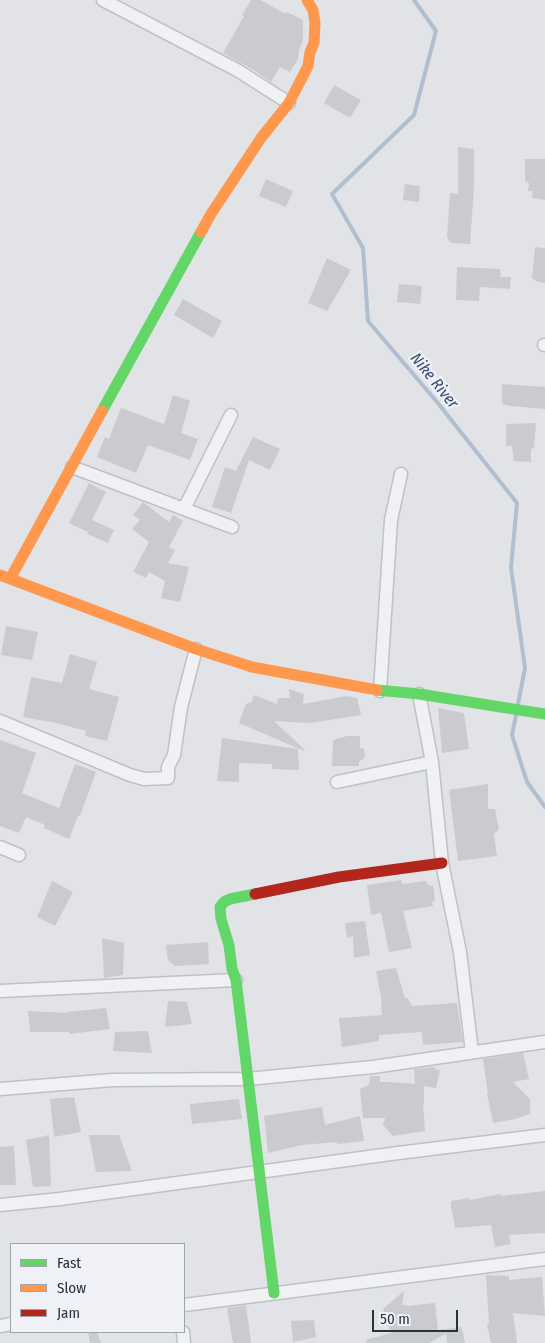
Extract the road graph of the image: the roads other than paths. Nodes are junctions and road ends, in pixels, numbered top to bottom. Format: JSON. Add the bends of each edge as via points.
{"nodes":[{"id":1,"x":104,"y":0,"type":"edge"},
{"id":2,"x":307,"y":0,"type":"edge"},
{"id":3,"x":289,"y":102,"type":"junction"},
{"id":4,"x":231,"y":415,"type":"dead end"},
{"id":5,"x":72,"y":467,"type":"junction"},
{"id":6,"x":401,"y":474,"type":"dead end"},
{"id":7,"x":184,"y":509,"type":"junction"},
{"id":8,"x":232,"y":527,"type":"dead end"},
{"id":9,"x":5,"y":578,"type":"edge"},
{"id":10,"x":196,"y":649,"type":"junction"},
{"id":11,"x":380,"y":691,"type":"junction"},
{"id":12,"x":420,"y":694,"type":"junction"},
{"id":13,"x":545,"y":714,"type":"edge"},
{"id":14,"x":0,"y":721,"type":"edge"},
{"id":15,"x":432,"y":762,"type":"junction"},
{"id":16,"x":337,"y":782,"type":"dead end"},
{"id":17,"x":0,"y":846,"type":"edge"},
{"id":18,"x":19,"y":854,"type":"dead end"},
{"id":19,"x":442,"y":863,"type":"junction"},
{"id":20,"x":236,"y":980,"type":"junction"},
{"id":21,"x":0,"y":991,"type":"edge"},
{"id":22,"x":545,"y":1042,"type":"edge"},
{"id":23,"x":472,"y":1052,"type":"junction"},
{"id":24,"x":247,"y":1079,"type":"junction"},
{"id":25,"x":0,"y":1089,"type":"edge"},
{"id":26,"x":544,"y":1137,"type":"edge"},
{"id":27,"x":259,"y":1172,"type":"junction"},
{"id":28,"x":0,"y":1205,"type":"edge"},
{"id":29,"x":545,"y":1258,"type":"edge"},
{"id":30,"x":274,"y":1294,"type":"junction"},
{"id":31,"x":185,"y":1305,"type":"edge"}],
"edges":[{"from":1,"to":3,"type":"street","via":[[237,70]]},
{"from":2,"to":3,"type":"street","via":[[313,10],[314,43],[308,66]]},
{"from":3,"to":5,"type":"street","via":[[211,214]]},
{"from":4,"to":7,"type":"street"},
{"from":5,"to":7,"type":"street"},
{"from":5,"to":9,"type":"street"},
{"from":6,"to":11,"type":"street","via":[[391,520]]},
{"from":7,"to":8,"type":"street"},
{"from":9,"to":10,"type":"street"},
{"from":10,"to":11,"type":"street","via":[[252,667]]},
{"from":10,"to":14,"type":"street","via":[[168,778],[144,779]]},
{"from":11,"to":12,"type":"street"},
{"from":12,"to":13,"type":"street"},
{"from":12,"to":15,"type":"street"},
{"from":15,"to":16,"type":"street"},
{"from":15,"to":19,"type":"street"},
{"from":17,"to":18,"type":"street"},
{"from":19,"to":20,"type":"street","via":[[339,877],[224,902],[220,911]]},
{"from":19,"to":23,"type":"street","via":[[460,952]]},
{"from":20,"to":21,"type":"street"},
{"from":20,"to":24,"type":"street"},
{"from":22,"to":23,"type":"street"},
{"from":23,"to":24,"type":"street","via":[[373,1067]]},
{"from":24,"to":25,"type":"street","via":[[114,1080]]},
{"from":24,"to":27,"type":"street"},
{"from":26,"to":27,"type":"street"},
{"from":27,"to":28,"type":"street"},
{"from":27,"to":30,"type":"street"},
{"from":29,"to":30,"type":"street"},
{"from":30,"to":31,"type":"street"}]}
